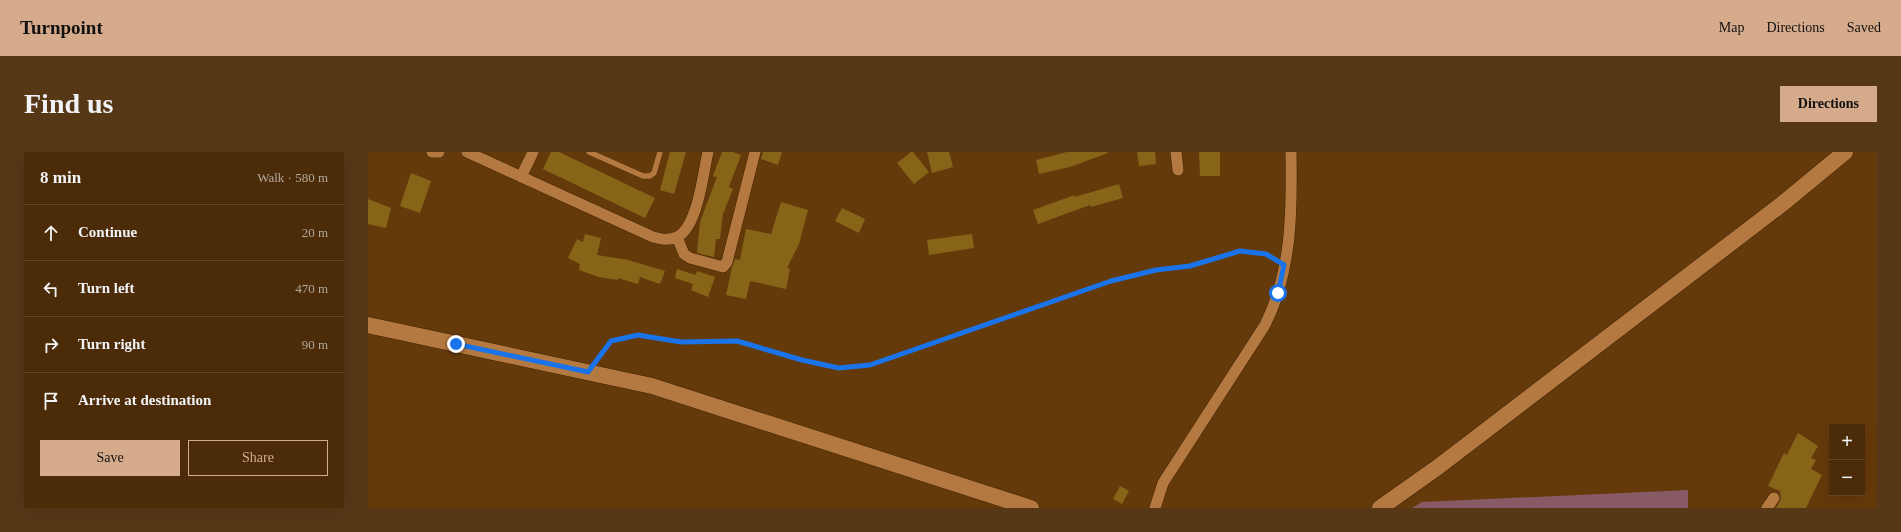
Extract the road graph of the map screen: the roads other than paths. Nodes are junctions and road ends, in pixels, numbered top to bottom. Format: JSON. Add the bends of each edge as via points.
{"nodes":[{"id":1,"x":432,"y":152,"type":"edge"},
{"id":2,"x":439,"y":152,"type":"edge"},
{"id":3,"x":468,"y":152,"type":"edge"},
{"id":4,"x":533,"y":152,"type":"edge"},
{"id":5,"x":589,"y":152,"type":"edge"},
{"id":6,"x":660,"y":152,"type":"edge"},
{"id":7,"x":708,"y":152,"type":"edge"},
{"id":8,"x":755,"y":152,"type":"edge"},
{"id":9,"x":1176,"y":152,"type":"edge"},
{"id":10,"x":1291,"y":152,"type":"edge"},
{"id":11,"x":1845,"y":152,"type":"edge"},
{"id":12,"x":1178,"y":170,"type":"dead end"},
{"id":13,"x":521,"y":177,"type":"junction"},
{"id":14,"x":677,"y":237,"type":"junction"},
{"id":15,"x":368,"y":325,"type":"edge"},
{"id":16,"x":1774,"y":498,"type":"dead end"},
{"id":17,"x":1031,"y":508,"type":"edge"},
{"id":18,"x":1155,"y":508,"type":"edge"},
{"id":19,"x":1380,"y":508,"type":"edge"},
{"id":20,"x":1767,"y":508,"type":"edge"}],
"edges":[{"from":1,"to":2,"type":"street"},
{"from":3,"to":13,"type":"street"},
{"from":4,"to":13,"type":"street"},
{"from":5,"to":6,"type":"lane","via":[[643,176],[650,176],[654,173]]},
{"from":7,"to":14,"type":"street","via":[[692,219],[687,230]]},
{"from":8,"to":14,"type":"street","via":[[727,262],[723,267],[690,258],[684,254]]},
{"from":9,"to":12,"type":"street"},
{"from":10,"to":18,"type":"street","via":[[1291,214],[1284,265],[1275,302],[1265,325],[1163,483]]},
{"from":11,"to":19,"type":"street","via":[[1757,223],[1438,467]]},
{"from":13,"to":14,"type":"street","via":[[653,237],[667,240]]},
{"from":15,"to":17,"type":"street","via":[[652,386]]},
{"from":16,"to":20,"type":"street"}]}
